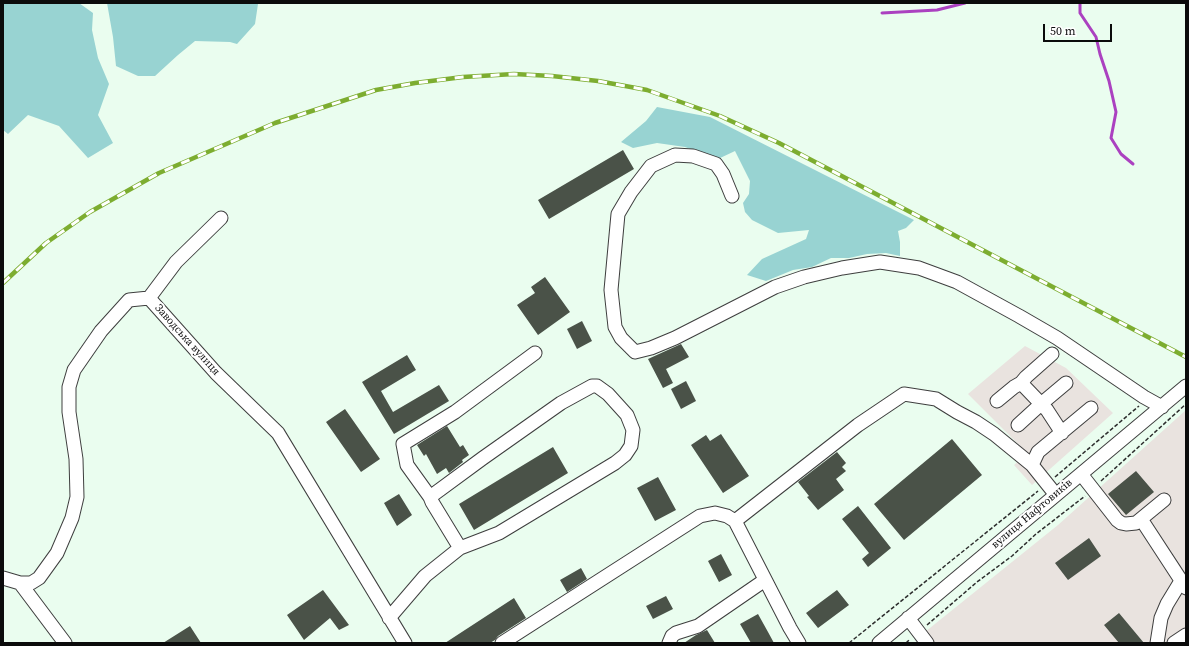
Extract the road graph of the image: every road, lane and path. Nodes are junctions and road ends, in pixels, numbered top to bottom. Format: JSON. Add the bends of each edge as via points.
{"nodes":[{"id":1,"x":732,"y":196,"type":"dead end"},
{"id":2,"x":221,"y":218,"type":"dead end"},
{"id":3,"x":149,"y":298,"type":"junction"},
{"id":4,"x":535,"y":353,"type":"dead end"},
{"id":5,"x":1052,"y":354,"type":"dead end"},
{"id":6,"x":1021,"y":383,"type":"junction"},
{"id":7,"x":1066,"y":383,"type":"dead end"},
{"id":8,"x":1186,"y":386,"type":"edge"},
{"id":9,"x":1144,"y":397,"type":"junction"},
{"id":10,"x":997,"y":401,"type":"dead end"},
{"id":11,"x":1041,"y":404,"type":"junction"},
{"id":12,"x":1186,"y":404,"type":"edge"},
{"id":13,"x":1162,"y":407,"type":"junction"},
{"id":14,"x":1091,"y":408,"type":"dead end"},
{"id":15,"x":1018,"y":425,"type":"dead end"},
{"id":16,"x":1062,"y":433,"type":"junction"},
{"id":17,"x":1032,"y":465,"type":"junction"},
{"id":18,"x":1081,"y":474,"type":"junction"},
{"id":19,"x":1047,"y":484,"type":"junction"},
{"id":20,"x":1093,"y":489,"type":"junction"},
{"id":21,"x":1056,"y":495,"type":"junction"},
{"id":22,"x":430,"y":497,"type":"junction"},
{"id":23,"x":1164,"y":500,"type":"dead end"},
{"id":24,"x":1141,"y":519,"type":"junction"},
{"id":25,"x":735,"y":521,"type":"junction"},
{"id":26,"x":460,"y":548,"type":"junction"},
{"id":27,"x":3,"y":578,"type":"edge"},
{"id":28,"x":765,"y":580,"type":"junction"},
{"id":29,"x":20,"y":583,"type":"junction"},
{"id":30,"x":1184,"y":584,"type":"edge"},
{"id":31,"x":389,"y":618,"type":"junction"},
{"id":32,"x":908,"y":618,"type":"junction"},
{"id":33,"x":918,"y":632,"type":"junction"},
{"id":34,"x":1186,"y":635,"type":"edge"},
{"id":35,"x":886,"y":641,"type":"edge"},
{"id":36,"x":65,"y":643,"type":"edge"},
{"id":37,"x":405,"y":643,"type":"edge"},
{"id":38,"x":502,"y":643,"type":"edge"},
{"id":39,"x":669,"y":643,"type":"edge"},
{"id":40,"x":799,"y":643,"type":"edge"},
{"id":41,"x":849,"y":643,"type":"edge"},
{"id":42,"x":906,"y":643,"type":"edge"},
{"id":43,"x":927,"y":643,"type":"edge"},
{"id":44,"x":1157,"y":643,"type":"edge"},
{"id":45,"x":1174,"y":643,"type":"edge"}],
"edges":[{"from":1,"to":9,"type":"street","via":[[716,164],[693,156],[674,155],[651,166],[631,192],[618,214],[611,290],[615,327],[621,338],[635,352],[682,334],[775,287],[834,269],[880,262],[919,268],[957,282],[1020,316]]},
{"from":2,"to":3,"type":"street","via":[[176,262]]},
{"from":3,"to":29,"type":"street","name":"Заводська вулиця","via":[[129,300],[101,331],[74,370],[69,387],[77,497],[72,518],[57,553],[39,578],[31,583]]},
{"from":3,"to":31,"type":"street","name":"Заводська вулиця","via":[[216,373],[278,433]]},
{"from":4,"to":22,"type":"street","via":[[455,412],[403,444],[407,464]]},
{"from":5,"to":6,"type":"street"},
{"from":6,"to":10,"type":"street"},
{"from":6,"to":11,"type":"street"},
{"from":7,"to":11,"type":"street"},
{"from":8,"to":13,"type":"street","name":"вулиця Нафтовиків"},
{"from":9,"to":13,"type":"street"},
{"from":9,"to":19,"type":"path","via":[[1140,406]]},
{"from":11,"to":15,"type":"street"},
{"from":11,"to":16,"type":"street"},
{"from":12,"to":20,"type":"path"},
{"from":13,"to":18,"type":"street","name":"вулиця Нафтовиків"},
{"from":14,"to":16,"type":"street"},
{"from":16,"to":17,"type":"street","via":[[1038,452]]},
{"from":17,"to":19,"type":"street"},
{"from":17,"to":25,"type":"street","via":[[994,434],[936,399],[904,394],[858,425]]},
{"from":18,"to":20,"type":"street"},
{"from":18,"to":21,"type":"street","name":"вулиця Нафтовиків"},
{"from":19,"to":21,"type":"street"},
{"from":19,"to":41,"type":"path"},
{"from":20,"to":24,"type":"street","via":[[1117,520],[1131,524]]},
{"from":20,"to":33,"type":"path"},
{"from":21,"to":32,"type":"street","name":"вулиця Нафтовиків"},
{"from":22,"to":26,"type":"street"},
{"from":22,"to":26,"type":"street","via":[[561,403],[592,386],[597,386],[608,394],[627,416],[633,430],[631,446],[615,463],[499,533]]},
{"from":23,"to":24,"type":"street"},
{"from":24,"to":30,"type":"street"},
{"from":25,"to":28,"type":"street"},
{"from":25,"to":38,"type":"street","via":[[715,512],[700,516]]},
{"from":26,"to":31,"type":"street","via":[[425,576]]},
{"from":27,"to":29,"type":"street"},
{"from":28,"to":39,"type":"street","via":[[698,626],[676,633]]},
{"from":28,"to":40,"type":"street"},
{"from":29,"to":36,"type":"street"},
{"from":30,"to":44,"type":"street","via":[[1167,604],[1161,618]]},
{"from":31,"to":37,"type":"street","name":"Заводська вулиця"},
{"from":32,"to":33,"type":"street"},
{"from":32,"to":35,"type":"street","name":"вулиця Нафтовиків"},
{"from":33,"to":42,"type":"path"},
{"from":33,"to":43,"type":"street"},
{"from":34,"to":45,"type":"street"}]}
